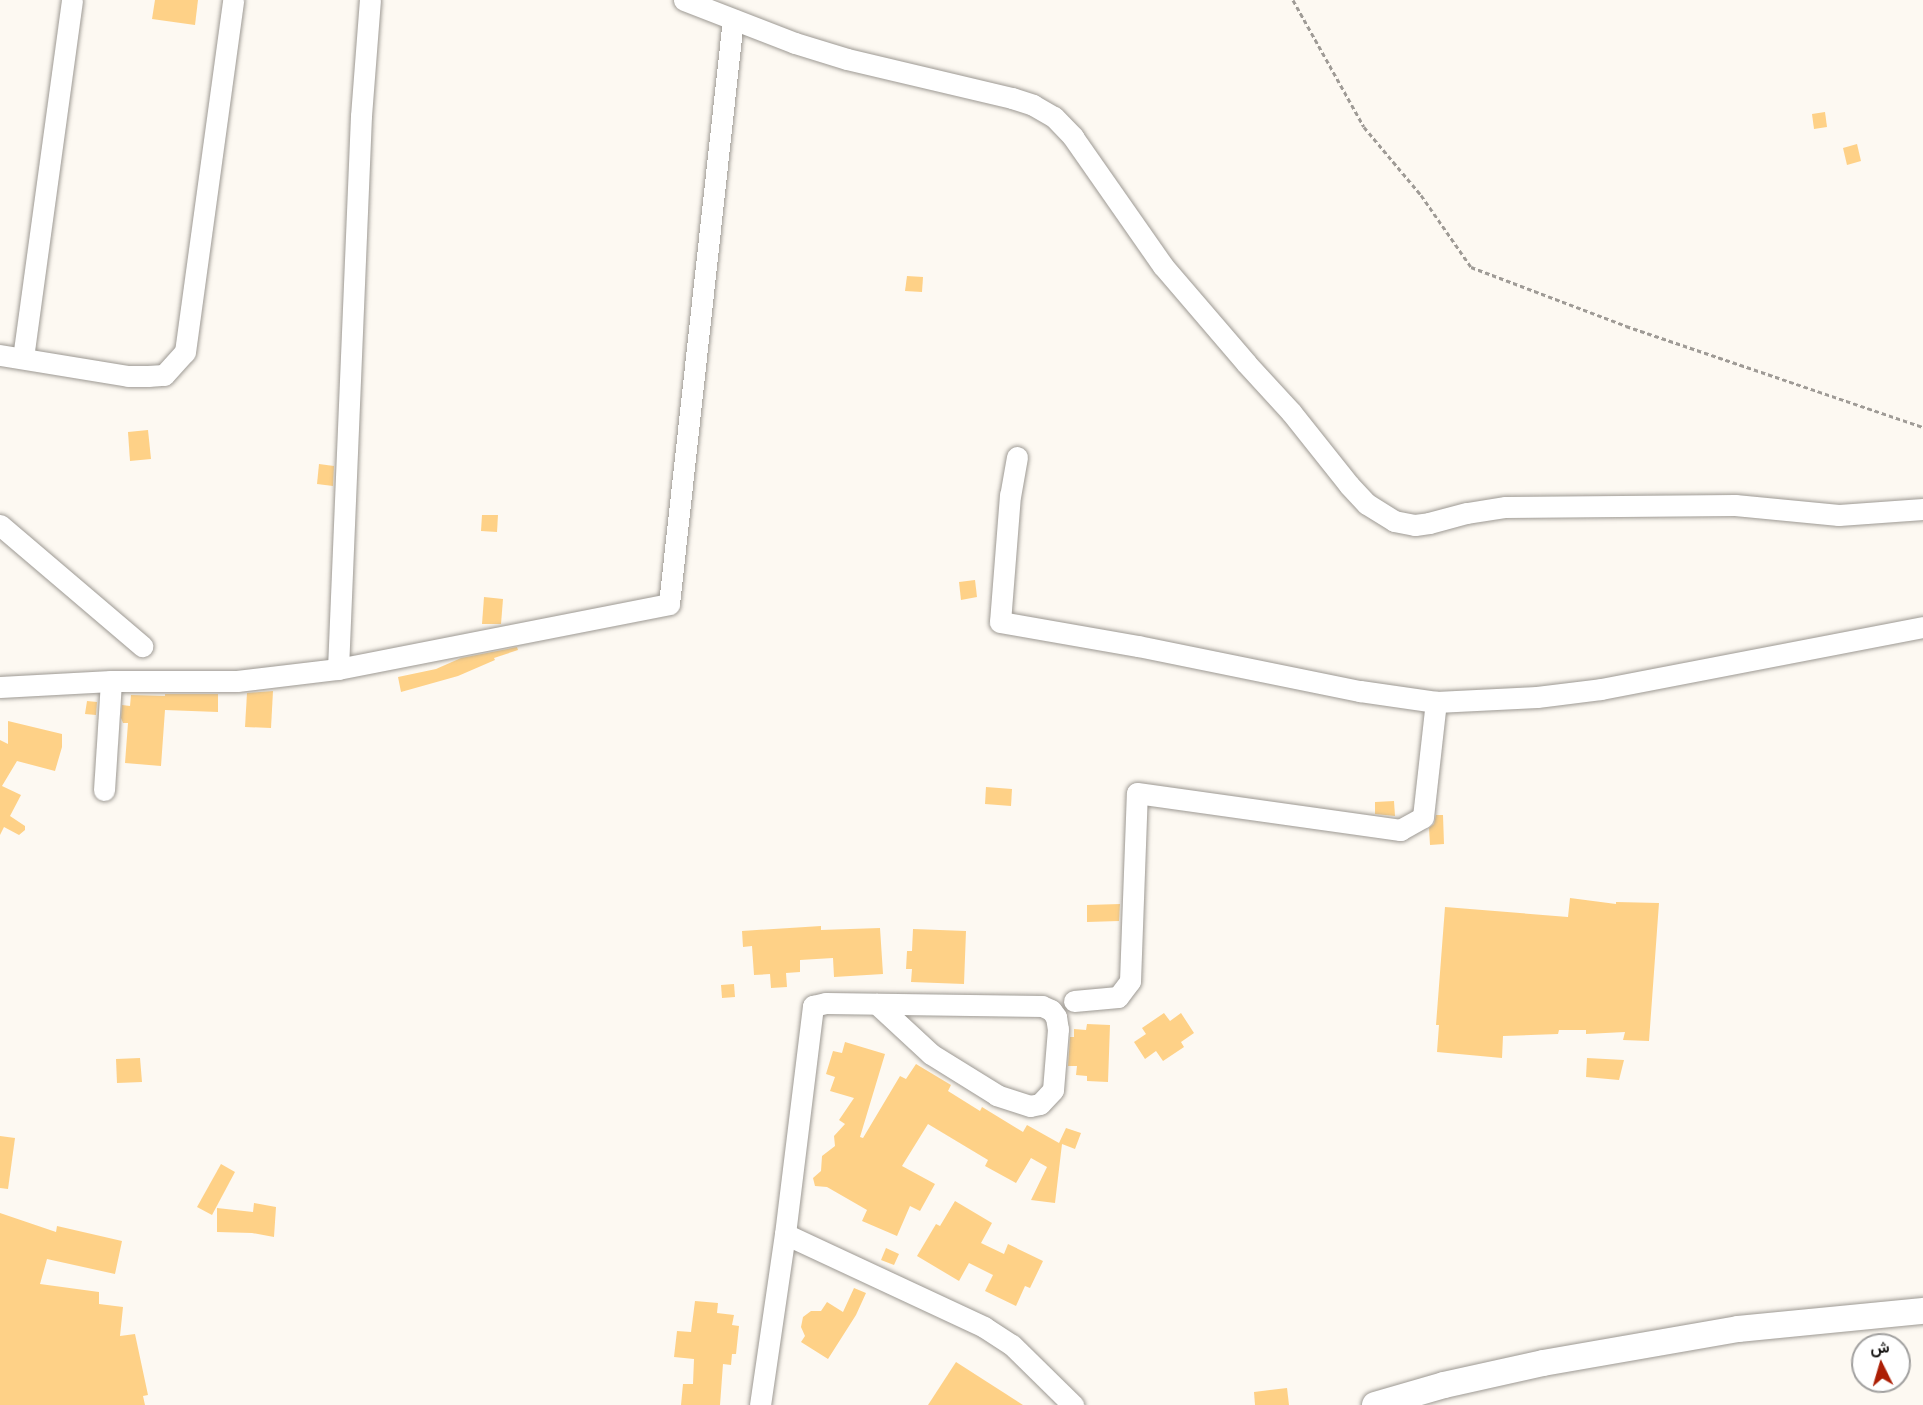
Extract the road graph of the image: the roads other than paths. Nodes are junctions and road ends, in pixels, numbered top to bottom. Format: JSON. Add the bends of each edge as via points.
{"nodes":[{"id":1,"x":72,"y":0,"type":"edge"},
{"id":2,"x":233,"y":0,"type":"edge"},
{"id":3,"x":370,"y":0,"type":"edge"},
{"id":4,"x":684,"y":0,"type":"edge"},
{"id":5,"x":733,"y":19,"type":"junction"},
{"id":6,"x":0,"y":355,"type":"edge"},
{"id":7,"x":23,"y":358,"type":"junction"},
{"id":8,"x":1017,"y":458,"type":"dead end"},
{"id":9,"x":1923,"y":509,"type":"edge"},
{"id":10,"x":0,"y":525,"type":"edge"},
{"id":11,"x":1923,"y":627,"type":"edge"},
{"id":12,"x":142,"y":646,"type":"dead end"},
{"id":13,"x":338,"y":669,"type":"junction"},
{"id":14,"x":111,"y":681,"type":"junction"},
{"id":15,"x":0,"y":687,"type":"edge"},
{"id":16,"x":1436,"y":702,"type":"junction"},
{"id":17,"x":104,"y":790,"type":"dead end"},
{"id":18,"x":1074,"y":1001,"type":"dead end"},
{"id":19,"x":877,"y":1004,"type":"junction"},
{"id":20,"x":785,"y":1234,"type":"junction"},
{"id":21,"x":1923,"y":1311,"type":"edge"},
{"id":22,"x":760,"y":1405,"type":"edge"},
{"id":23,"x":1073,"y":1405,"type":"edge"},
{"id":24,"x":1375,"y":1405,"type":"edge"}],
"edges":[{"from":1,"to":7,"type":"street"},
{"from":2,"to":7,"type":"street","via":[[185,352],[164,375],[148,376]]},
{"from":3,"to":13,"type":"street","via":[[360,128]]},
{"from":4,"to":5,"type":"street"},
{"from":5,"to":9,"type":"street","via":[[847,59],[1012,98],[1054,117],[1073,136],[1163,266],[1291,412],[1349,485],[1367,504],[1394,521],[1415,525],[1506,507],[1735,505],[1839,515]]},
{"from":5,"to":13,"type":"street","via":[[669,604]]},
{"from":6,"to":7,"type":"street"},
{"from":8,"to":16,"type":"street","via":[[1010,495],[1000,622]]},
{"from":10,"to":12,"type":"street"},
{"from":11,"to":16,"type":"street","via":[[1601,689]]},
{"from":13,"to":14,"type":"street","via":[[237,681]]},
{"from":14,"to":15,"type":"street"},
{"from":14,"to":17,"type":"street"},
{"from":16,"to":18,"type":"street","via":[[1424,817],[1400,830],[1137,793],[1130,981],[1118,997]]},
{"from":19,"to":19,"type":"street","via":[[931,1054],[997,1095],[1030,1106],[1040,1104],[1053,1090],[1058,1029],[1051,1010],[1034,1004]]},
{"from":19,"to":20,"type":"street","via":[[822,1003],[811,1010]]},
{"from":20,"to":22,"type":"street"},
{"from":20,"to":23,"type":"street","via":[[984,1327],[1012,1345]]},
{"from":21,"to":24,"type":"main road","via":[[1738,1329],[1543,1362]]}]}
